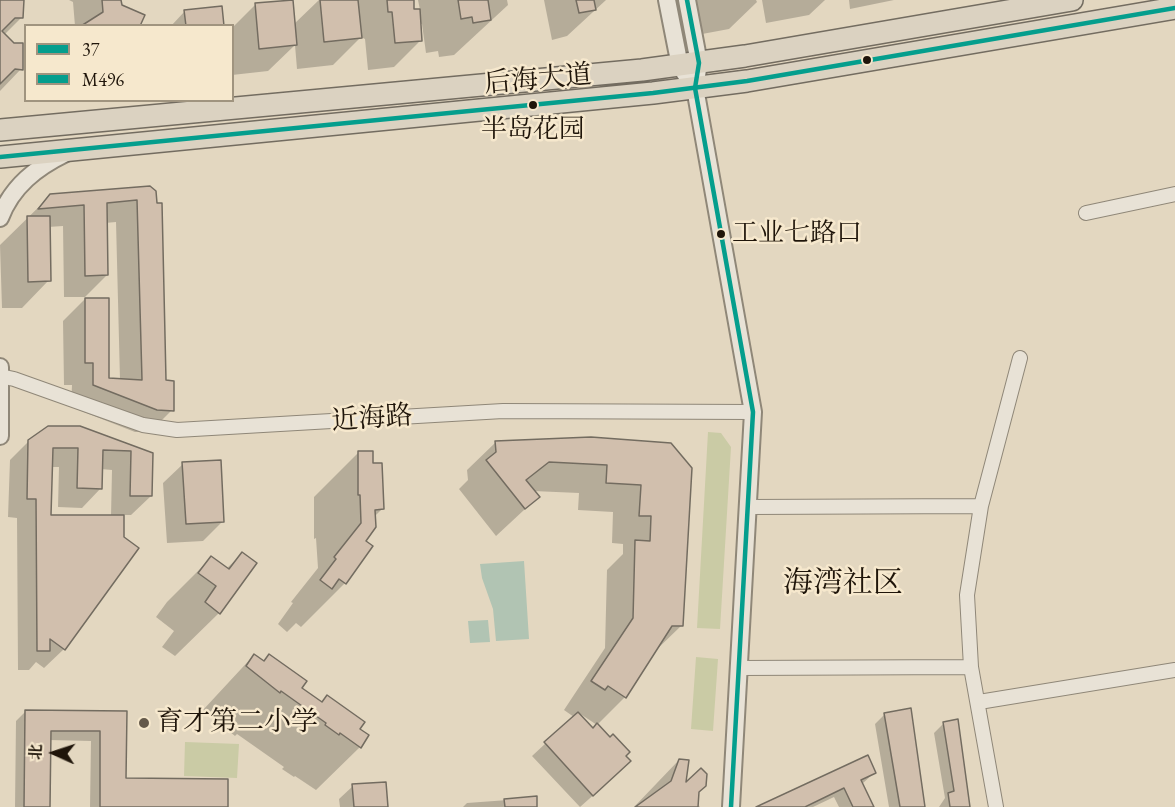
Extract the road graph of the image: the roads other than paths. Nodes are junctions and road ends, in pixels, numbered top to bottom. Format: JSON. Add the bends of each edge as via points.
{"nodes":[{"id":1,"x":667,"y":0,"type":"edge"},
{"id":2,"x":687,"y":0,"type":"edge"},
{"id":3,"x":1072,"y":0,"type":"edge"},
{"id":4,"x":1175,"y":8,"type":"edge"},
{"id":5,"x":689,"y":64,"type":"junction"},
{"id":6,"x":695,"y":88,"type":"junction"},
{"id":7,"x":0,"y":130,"type":"edge"},
{"id":8,"x":72,"y":149,"type":"junction"},
{"id":9,"x":0,"y":157,"type":"edge"},
{"id":10,"x":1175,"y":194,"type":"edge"},
{"id":11,"x":1086,"y":213,"type":"dead end"},
{"id":12,"x":0,"y":218,"type":"edge"},
{"id":13,"x":1020,"y":358,"type":"dead end"},
{"id":14,"x":0,"y":367,"type":"edge"},
{"id":15,"x":0,"y":376,"type":"edge"},
{"id":16,"x":753,"y":412,"type":"junction"},
{"id":17,"x":0,"y":436,"type":"edge"},
{"id":18,"x":981,"y":506,"type":"junction"},
{"id":19,"x":749,"y":507,"type":"junction"},
{"id":20,"x":971,"y":667,"type":"junction"},
{"id":21,"x":739,"y":668,"type":"junction"},
{"id":22,"x":1175,"y":670,"type":"edge"},
{"id":23,"x":979,"y":702,"type":"junction"},
{"id":24,"x":731,"y":807,"type":"edge"},
{"id":25,"x":996,"y":807,"type":"edge"}],
"edges":[{"from":1,"to":5,"type":"street"},
{"from":2,"to":5,"type":"street"},
{"from":3,"to":5,"type":"main road","name":"后海大道"},
{"from":4,"to":6,"type":"main road","name":"后海大道"},
{"from":5,"to":6,"type":"street"},
{"from":5,"to":7,"type":"main road","name":"后海大道"},
{"from":6,"to":8,"type":"main road","name":"后海大道"},
{"from":6,"to":16,"type":"street"},
{"from":8,"to":9,"type":"main road","name":"后海大道"},
{"from":8,"to":12,"type":"street","via":[[22,182]]},
{"from":10,"to":11,"type":"street"},
{"from":13,"to":18,"type":"street"},
{"from":14,"to":15,"type":"street"},
{"from":15,"to":16,"type":"street","name":"近海路","via":[[143,425],[177,430],[503,411]]},
{"from":15,"to":17,"type":"street"},
{"from":16,"to":19,"type":"street"},
{"from":18,"to":19,"type":"street"},
{"from":18,"to":20,"type":"street","via":[[967,595]]},
{"from":19,"to":21,"type":"street"},
{"from":20,"to":21,"type":"street"},
{"from":20,"to":23,"type":"street"},
{"from":21,"to":24,"type":"street"},
{"from":22,"to":23,"type":"street"},
{"from":23,"to":25,"type":"street"}]}
